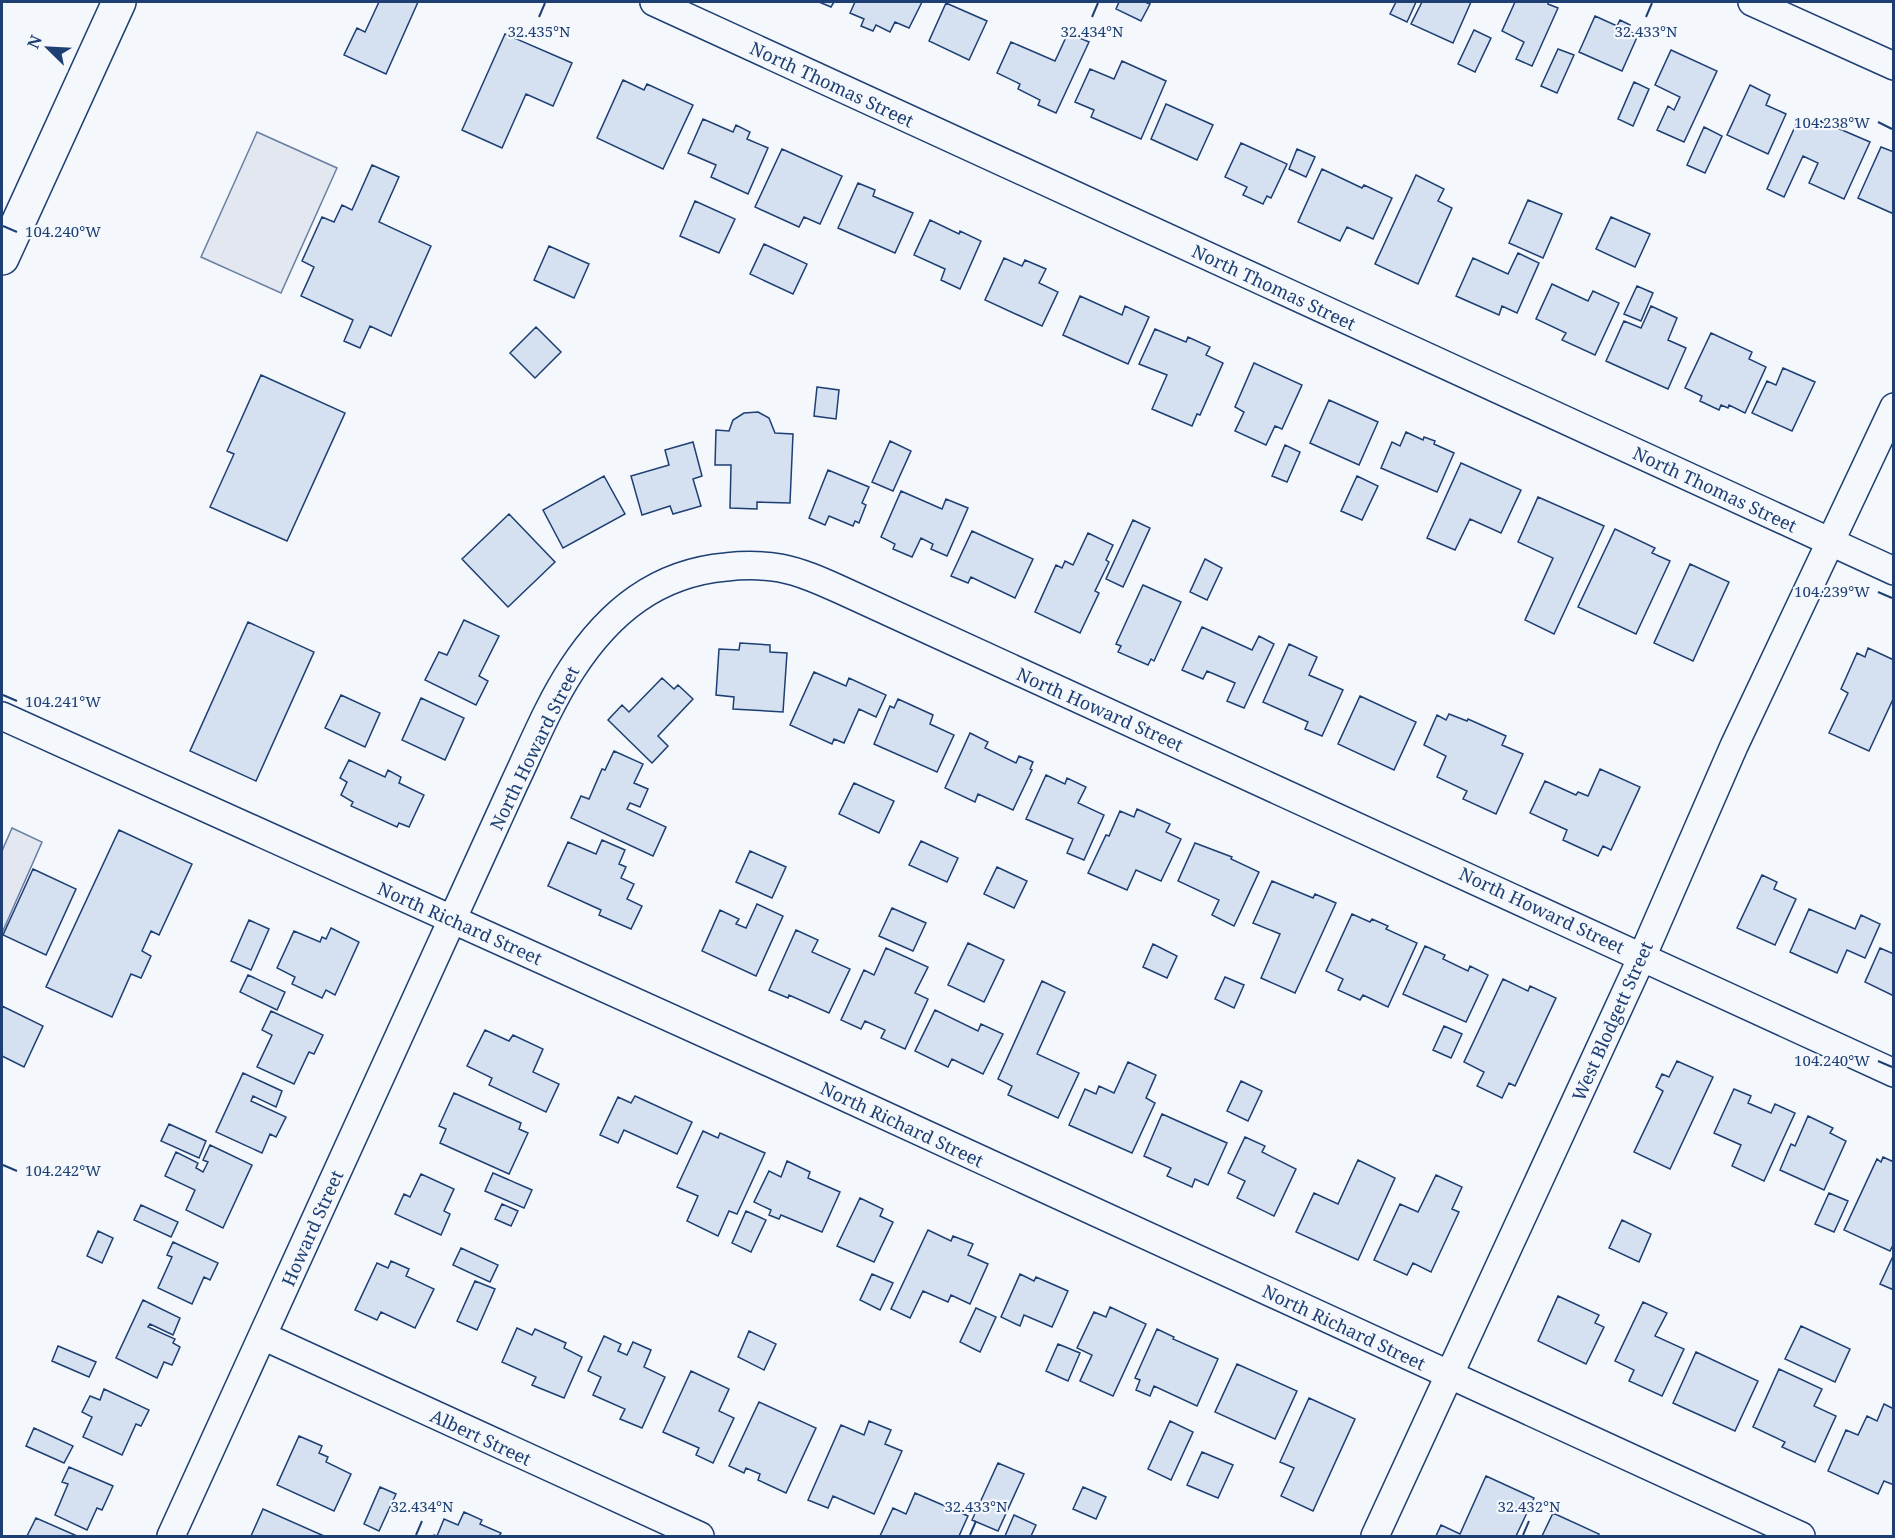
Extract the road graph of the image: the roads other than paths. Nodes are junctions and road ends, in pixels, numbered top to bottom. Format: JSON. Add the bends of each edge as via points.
{"nodes":[{"id":1,"x":119,"y":2,"type":"edge"},
{"id":2,"x":654,"y":2,"type":"edge"},
{"id":3,"x":1752,"y":2,"type":"edge"},
{"id":4,"x":1893,"y":66,"type":"edge"},
{"id":5,"x":2,"y":258,"type":"edge"},
{"id":6,"x":1893,"y":407,"type":"edge"},
{"id":7,"x":1831,"y":542,"type":"junction"},
{"id":8,"x":1893,"y":571,"type":"edge"},
{"id":9,"x":2,"y":716,"type":"edge"},
{"id":10,"x":453,"y":919,"type":"junction"},
{"id":11,"x":1642,"y":957,"type":"junction"},
{"id":12,"x":1893,"y":1073,"type":"edge"},
{"id":13,"x":263,"y":1336,"type":"junction"},
{"id":14,"x":1449,"y":1376,"type":"junction"},
{"id":15,"x":171,"y":1536,"type":"edge"},
{"id":16,"x":700,"y":1536,"type":"edge"},
{"id":17,"x":1375,"y":1536,"type":"edge"},
{"id":18,"x":1801,"y":1536,"type":"edge"}],
"edges":[{"from":1,"to":5,"type":"highway"},
{"from":2,"to":7,"type":"street","name":"North Thomas Street"},
{"from":3,"to":4,"type":"street"},
{"from":6,"to":7,"type":"street","name":"West Blodgett Street"},
{"from":7,"to":8,"type":"street","name":"North Thomas Street"},
{"from":7,"to":11,"type":"street","name":"West Blodgett Street","via":[[1734,746]]},
{"from":9,"to":10,"type":"street","name":"North Richard Street"},
{"from":10,"to":11,"type":"street","name":"North Howard Street","via":[[544,723],[570,671],[589,644],[650,589],[702,569],[746,565],[806,575]]},
{"from":10,"to":13,"type":"street","name":"Howard Street"},
{"from":10,"to":14,"type":"street","name":"North Richard Street"},
{"from":11,"to":12,"type":"street","name":"North Howard Street"},
{"from":11,"to":14,"type":"street","name":"West Blodgett Street"},
{"from":13,"to":15,"type":"street","name":"Howard Street"},
{"from":13,"to":16,"type":"street","name":"Albert Street"},
{"from":14,"to":17,"type":"street","name":"West Blodgett Street"},
{"from":14,"to":18,"type":"street","name":"North Richard Street"}]}
